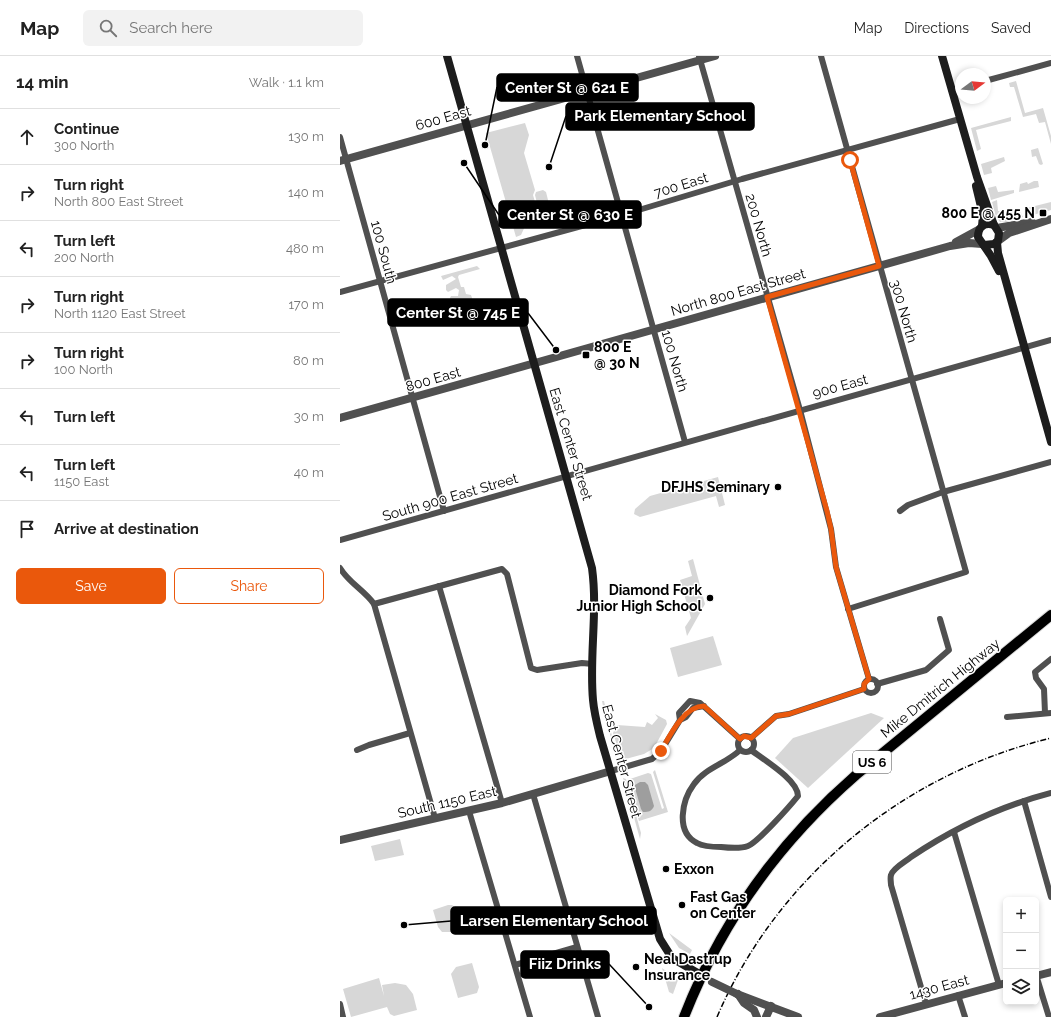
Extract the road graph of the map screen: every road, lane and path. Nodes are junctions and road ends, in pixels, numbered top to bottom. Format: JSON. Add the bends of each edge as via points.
{"nodes":[{"id":1,"x":448,"y":56,"type":"edge"},
{"id":2,"x":577,"y":56,"type":"edge"},
{"id":3,"x":715,"y":56,"type":"edge"},
{"id":4,"x":821,"y":56,"type":"edge"},
{"id":5,"x":942,"y":56,"type":"edge"},
{"id":6,"x":700,"y":58,"type":"edge"},
{"id":7,"x":1051,"y":62,"type":"edge"},
{"id":8,"x":991,"y":79,"type":"edge"},
{"id":9,"x":955,"y":90,"type":"edge"},
{"id":10,"x":952,"y":91,"type":"junction"},
{"id":11,"x":587,"y":92,"type":"junction"},
{"id":12,"x":960,"y":119,"type":"junction"},
{"id":13,"x":467,"y":126,"type":"junction"},
{"id":14,"x":340,"y":137,"type":"edge"},
{"id":15,"x":847,"y":150,"type":"junction"},
{"id":16,"x":343,"y":160,"type":"edge"},
{"id":17,"x":977,"y":177,"type":"junction"},
{"id":18,"x":734,"y":181,"type":"junction"},
{"id":19,"x":622,"y":215,"type":"junction"},
{"id":20,"x":1051,"y":219,"type":"edge"},
{"id":21,"x":1039,"y":222,"type":"junction"},
{"id":22,"x":995,"y":226,"type":"junction"},
{"id":23,"x":980,"y":228,"type":"junction"},
{"id":24,"x":997,"y":241,"type":"junction"},
{"id":25,"x":983,"y":244,"type":"junction"},
{"id":26,"x":950,"y":246,"type":"junction"},
{"id":27,"x":501,"y":247,"type":"junction"},
{"id":28,"x":879,"y":266,"type":"junction"},
{"id":29,"x":380,"y":281,"type":"junction"},
{"id":30,"x":1006,"y":284,"type":"junction"},
{"id":31,"x":340,"y":292,"type":"edge"},
{"id":32,"x":767,"y":297,"type":"junction"},
{"id":33,"x":654,"y":329,"type":"junction"},
{"id":34,"x":1051,"y":340,"type":"edge"},
{"id":35,"x":1024,"y":347,"type":"junction"},
{"id":36,"x":533,"y":363,"type":"junction"},
{"id":37,"x":911,"y":380,"type":"junction"},
{"id":38,"x":413,"y":398,"type":"junction"},
{"id":39,"x":800,"y":410,"type":"junction"},
{"id":40,"x":340,"y":418,"type":"edge"},
{"id":41,"x":685,"y":442,"type":"junction"},
{"id":42,"x":1051,"y":442,"type":"edge"},
{"id":43,"x":1051,"y":462,"type":"edge"},
{"id":44,"x":567,"y":476,"type":"junction"},
{"id":45,"x":943,"y":492,"type":"junction"},
{"id":46,"x":444,"y":511,"type":"junction"},
{"id":47,"x":900,"y":511,"type":"dead end"},
{"id":48,"x":340,"y":540,"type":"edge"},
{"id":49,"x":340,"y":568,"type":"edge"},
{"id":50,"x":439,"y":586,"type":"junction"},
{"id":51,"x":374,"y":604,"type":"junction"},
{"id":52,"x":848,"y":609,"type":"junction"},
{"id":53,"x":1051,"y":615,"type":"edge"},
{"id":54,"x":940,"y":619,"type":"dead end"},
{"id":55,"x":1051,"y":659,"type":"edge"},
{"id":56,"x":593,"y":664,"type":"junction"},
{"id":57,"x":869,"y":679,"type":"junction"},
{"id":58,"x":878,"y":684,"type":"junction"},
{"id":59,"x":864,"y":689,"type":"junction"},
{"id":60,"x":1048,"y":713,"type":"edge"},
{"id":61,"x":1007,"y":717,"type":"dead end"},
{"id":62,"x":410,"y":733,"type":"junction"},
{"id":63,"x":751,"y":738,"type":"junction"},
{"id":64,"x":740,"y":739,"type":"junction"},
{"id":65,"x":357,"y":750,"type":"dead end"},
{"id":66,"x":740,"y":750,"type":"junction"},
{"id":67,"x":751,"y":750,"type":"junction"},
{"id":68,"x":611,"y":771,"type":"junction"},
{"id":69,"x":1051,"y":793,"type":"edge"},
{"id":70,"x":533,"y":794,"type":"junction"},
{"id":71,"x":1024,"y":801,"type":"junction"},
{"id":72,"x":502,"y":803,"type":"junction"},
{"id":73,"x":469,"y":811,"type":"junction"},
{"id":74,"x":435,"y":818,"type":"junction"},
{"id":75,"x":954,"y":832,"type":"junction"},
{"id":76,"x":340,"y":840,"type":"edge"},
{"id":77,"x":1050,"y":889,"type":"edge"},
{"id":78,"x":1051,"y":897,"type":"edge"},
{"id":79,"x":577,"y":947,"type":"junction"},
{"id":80,"x":515,"y":965,"type":"junction"},
{"id":81,"x":1051,"y":972,"type":"edge"},
{"id":82,"x":701,"y":975,"type":"junction"},
{"id":83,"x":1039,"y":975,"type":"edge"},
{"id":84,"x":1003,"y":984,"type":"edge"},
{"id":85,"x":1039,"y":985,"type":"edge"},
{"id":86,"x":958,"y":995,"type":"junction"},
{"id":87,"x":744,"y":1000,"type":"junction"},
{"id":88,"x":340,"y":1004,"type":"edge"},
{"id":89,"x":926,"y":1004,"type":"junction"},
{"id":90,"x":771,"y":1006,"type":"junction"},
{"id":91,"x":885,"y":1016,"type":"edge"},
{"id":92,"x":343,"y":1017,"type":"edge"},
{"id":93,"x":530,"y":1017,"type":"edge"},
{"id":94,"x":598,"y":1017,"type":"edge"},
{"id":95,"x":684,"y":1017,"type":"edge"},
{"id":96,"x":757,"y":1017,"type":"edge"},
{"id":97,"x":766,"y":1017,"type":"edge"},
{"id":98,"x":798,"y":1017,"type":"edge"},
{"id":99,"x":965,"y":1017,"type":"edge"},
{"id":100,"x":1049,"y":1017,"type":"edge"}],
"edges":[{"from":1,"to":13,"type":"main road","name":"East Center Street"},
{"from":2,"to":11,"type":"street","name":"100 North"},
{"from":3,"to":6,"type":"street","name":"600 East"},
{"from":4,"to":15,"type":"street","name":"300 North"},
{"from":5,"to":10,"type":"main road"},
{"from":6,"to":11,"type":"street","name":"600 East"},
{"from":6,"to":18,"type":"street","name":"200 North"},
{"from":7,"to":8,"type":"street"},
{"from":9,"to":10,"type":"street"},
{"from":10,"to":12,"type":"main road"},
{"from":11,"to":13,"type":"street","name":"600 East"},
{"from":11,"to":19,"type":"street","name":"100 North"},
{"from":12,"to":15,"type":"street","name":"700 East"},
{"from":12,"to":17,"type":"main road"},
{"from":13,"to":16,"type":"street","name":"600 East"},
{"from":13,"to":27,"type":"main road","name":"East Center Street"},
{"from":14,"to":16,"type":"street","name":"100 South"},
{"from":15,"to":18,"type":"street","name":"700 East"},
{"from":15,"to":28,"type":"street","name":"300 North"},
{"from":16,"to":29,"type":"street","name":"100 South"},
{"from":17,"to":22,"type":"main road"},
{"from":17,"to":23,"type":"main road","via":[[976,185],[983,215]]},
{"from":18,"to":19,"type":"street","name":"700 East"},
{"from":18,"to":32,"type":"street","name":"200 North"},
{"from":19,"to":27,"type":"street","name":"700 East"},
{"from":19,"to":33,"type":"street","name":"100 North"},
{"from":20,"to":21,"type":"street"},
{"from":21,"to":22,"type":"street"},
{"from":21,"to":24,"type":"street"},
{"from":22,"to":23,"type":"main road","via":[[987,224]]},
{"from":22,"to":24,"type":"main road","via":[[999,233]]},
{"from":23,"to":25,"type":"main road","via":[[978,237]]},
{"from":23,"to":26,"type":"street"},
{"from":24,"to":25,"type":"main road","via":[[991,245]]},
{"from":24,"to":30,"type":"main road"},
{"from":25,"to":26,"type":"street","via":[[975,242]]},
{"from":25,"to":30,"type":"main road"},
{"from":26,"to":28,"type":"street","name":"North 800 East Street"},
{"from":27,"to":29,"type":"street","name":"700 East"},
{"from":27,"to":36,"type":"main road","name":"East Center Street"},
{"from":28,"to":32,"type":"street","name":"North 800 East Street"},
{"from":28,"to":37,"type":"street","name":"300 North"},
{"from":29,"to":31,"type":"street","name":"700 East"},
{"from":29,"to":38,"type":"street","name":"100 South"},
{"from":30,"to":35,"type":"main road"},
{"from":32,"to":33,"type":"street","name":"North 800 East Street"},
{"from":32,"to":39,"type":"street","name":"200 North"},
{"from":33,"to":36,"type":"street","name":"North 800 East Street"},
{"from":33,"to":41,"type":"street","name":"100 North"},
{"from":34,"to":35,"type":"street","name":"900 East"},
{"from":35,"to":37,"type":"street","name":"900 East"},
{"from":35,"to":42,"type":"main road"},
{"from":36,"to":38,"type":"street","name":"800 East"},
{"from":36,"to":44,"type":"main road","name":"East Center Street"},
{"from":37,"to":39,"type":"street","name":"900 East"},
{"from":37,"to":45,"type":"street","name":"300 North"},
{"from":38,"to":40,"type":"street","name":"800 East"},
{"from":38,"to":46,"type":"street","name":"100 South"},
{"from":39,"to":41,"type":"street","name":"900 East"},
{"from":39,"to":52,"type":"street","name":"200 North","via":[[827,511],[836,567]]},
{"from":41,"to":44,"type":"street","name":"900 East"},
{"from":43,"to":45,"type":"street"},
{"from":44,"to":46,"type":"street","name":"South 900 East Street"},
{"from":44,"to":56,"type":"main road","name":"East Center Street","via":[[593,572]]},
{"from":45,"to":47,"type":"street","via":[[908,505]]},
{"from":45,"to":52,"type":"street","name":"300 North","via":[[966,572]]},
{"from":46,"to":48,"type":"street","name":"South 900 East Street"},
{"from":49,"to":51,"type":"street","via":[[348,580]]},
{"from":50,"to":51,"type":"street"},
{"from":50,"to":56,"type":"street","via":[[502,569],[507,574],[533,670],[582,663]]},
{"from":50,"to":72,"type":"street"},
{"from":51,"to":62,"type":"street"},
{"from":52,"to":57,"type":"street","name":"200 North"},
{"from":53,"to":82,"type":"highway","name":"Mike Dmitrich Highway","number":"US 6","via":[[856,775],[805,823],[753,887]]},
{"from":54,"to":58,"type":"street","via":[[949,650],[926,670]]},
{"from":55,"to":60,"type":"street","via":[[1035,672],[1044,689]]},
{"from":56,"to":68,"type":"main road","name":"East Center Street","via":[[594,709]]},
{"from":57,"to":58,"type":"street"},
{"from":57,"to":59,"type":"street","via":[[864,684]]},
{"from":58,"to":59,"type":"street","via":[[874,692],[869,693]]},
{"from":59,"to":63,"type":"street","via":[[776,716]]},
{"from":60,"to":61,"type":"street"},
{"from":62,"to":65,"type":"street"},
{"from":62,"to":74,"type":"street"},
{"from":63,"to":64,"type":"street","via":[[744,736]]},
{"from":63,"to":67,"type":"street","via":[[754,745]]},
{"from":64,"to":66,"type":"street"},
{"from":64,"to":68,"type":"street","via":[[704,706],[693,708],[680,720],[657,755],[646,761]]},
{"from":66,"to":67,"type":"street"},
{"from":66,"to":67,"type":"street","via":[[732,758],[700,776],[685,799],[683,824],[692,840],[707,846],[734,848],[750,845],[798,796],[798,790],[793,782]]},
{"from":68,"to":70,"type":"street","name":"South 1150 East"},
{"from":68,"to":82,"type":"main road","name":"East Center Street","via":[[660,939],[672,958]]},
{"from":69,"to":71,"type":"street"},
{"from":70,"to":72,"type":"street","name":"South 1150 East"},
{"from":70,"to":79,"type":"street"},
{"from":71,"to":75,"type":"street"},
{"from":71,"to":77,"type":"street"},
{"from":72,"to":73,"type":"street","name":"South 1150 East"},
{"from":73,"to":74,"type":"street","name":"South 1150 East"},
{"from":73,"to":80,"type":"street"},
{"from":74,"to":76,"type":"street","name":"South 1150 East"},
{"from":75,"to":84,"type":"street"},
{"from":75,"to":89,"type":"street","via":[[909,859],[891,874],[891,885]]},
{"from":77,"to":78,"type":"street"},
{"from":79,"to":80,"type":"street"},
{"from":79,"to":94,"type":"street"},
{"from":80,"to":93,"type":"street"},
{"from":81,"to":83,"type":"street"},
{"from":82,"to":87,"type":"street","name":"East Center Street","bridge":true},
{"from":82,"to":95,"type":"highway","name":"Mike Dmitrich Highway","number":"US 6"},
{"from":84,"to":86,"type":"street","name":"1430 East"},
{"from":85,"to":100,"type":"street"},
{"from":86,"to":89,"type":"street","name":"1430 East"},
{"from":86,"to":99,"type":"street"},
{"from":87,"to":90,"type":"street","name":"East Center Street"},
{"from":87,"to":96,"type":"street"},
{"from":88,"to":92,"type":"street"},
{"from":89,"to":91,"type":"street","name":"1430 East"},
{"from":90,"to":97,"type":"street"},
{"from":90,"to":98,"type":"street"}]}
